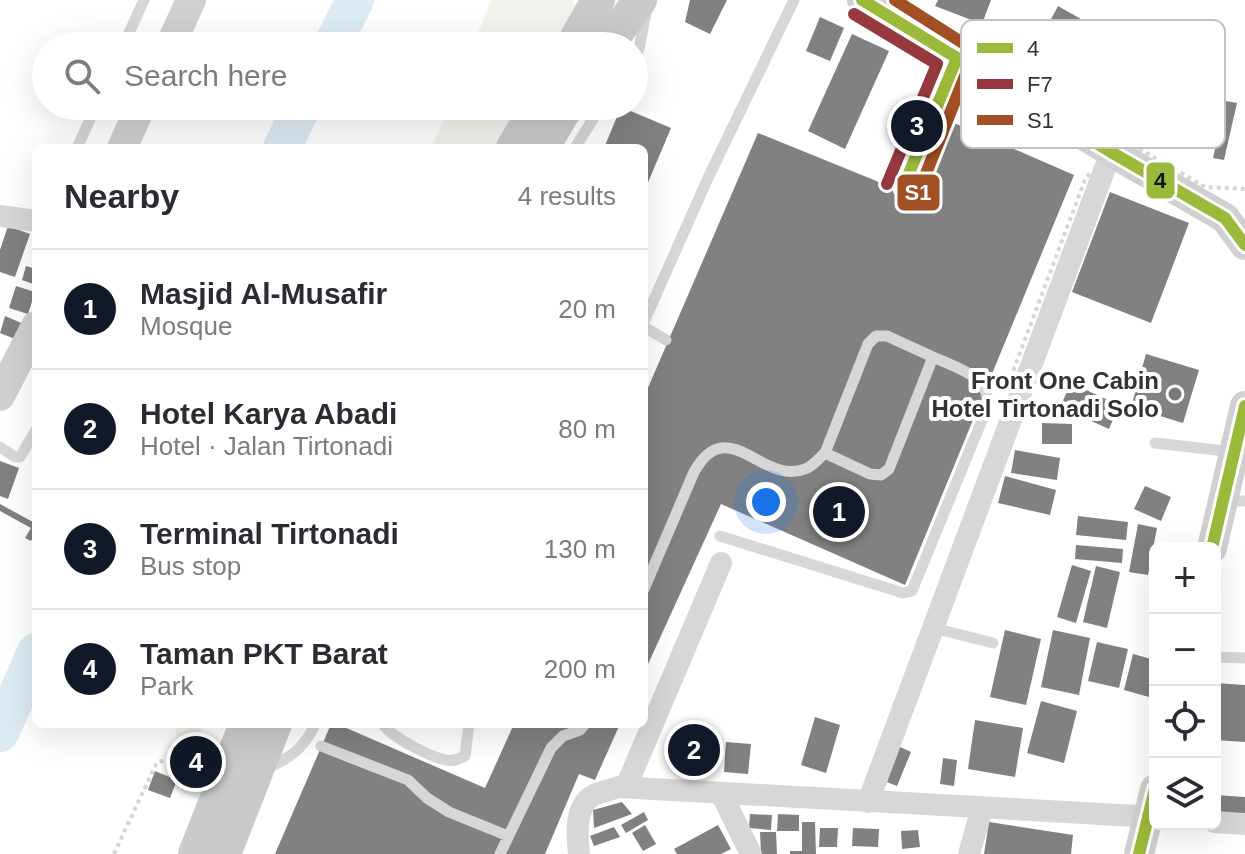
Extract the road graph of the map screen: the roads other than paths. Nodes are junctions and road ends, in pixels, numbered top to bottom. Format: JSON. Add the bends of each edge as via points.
{"nodes":[{"id":1,"x":144,"y":0,"type":"edge"},
{"id":2,"x":191,"y":0,"type":"edge"},
{"id":3,"x":598,"y":0,"type":"edge"},
{"id":4,"x":640,"y":0,"type":"edge"},
{"id":5,"x":648,"y":0,"type":"edge"},
{"id":6,"x":794,"y":0,"type":"edge"},
{"id":7,"x":862,"y":0,"type":"edge"},
{"id":8,"x":129,"y":32,"type":"edge"},
{"id":9,"x":176,"y":32,"type":"edge"},
{"id":10,"x":580,"y":32,"type":"edge"},
{"id":11,"x":617,"y":32,"type":"edge"},
{"id":12,"x":642,"y":32,"type":"edge"},
{"id":13,"x":957,"y":58,"type":"junction"},
{"id":14,"x":961,"y":60,"type":"edge"},
{"id":15,"x":90,"y":120,"type":"edge"},
{"id":16,"x":135,"y":120,"type":"edge"},
{"id":17,"x":529,"y":120,"type":"edge"},
{"id":18,"x":559,"y":120,"type":"edge"},
{"id":19,"x":592,"y":120,"type":"edge"},
{"id":20,"x":79,"y":144,"type":"edge"},
{"id":21,"x":124,"y":144,"type":"edge"},
{"id":22,"x":515,"y":144,"type":"edge"},
{"id":23,"x":544,"y":144,"type":"edge"},
{"id":24,"x":577,"y":144,"type":"edge"},
{"id":25,"x":1104,"y":148,"type":"edge"},
{"id":26,"x":1111,"y":152,"type":"junction"},
{"id":27,"x":902,"y":190,"type":"dead end"},
{"id":28,"x":1235,"y":212,"type":"edge"},
{"id":29,"x":0,"y":216,"type":"edge"},
{"id":30,"x":32,"y":220,"type":"edge"},
{"id":31,"x":1245,"y":245,"type":"edge"},
{"id":32,"x":648,"y":315,"type":"edge"},
{"id":33,"x":648,"y":327,"type":"edge"},
{"id":34,"x":32,"y":338,"type":"edge"},
{"id":35,"x":666,"y":340,"type":"dead end"},
{"id":36,"x":933,"y":357,"type":"junction"},
{"id":37,"x":0,"y":396,"type":"edge"},
{"id":38,"x":1245,"y":406,"type":"edge"},
{"id":39,"x":32,"y":437,"type":"edge"},
{"id":40,"x":1155,"y":443,"type":"dead end"},
{"id":41,"x":0,"y":447,"type":"edge"},
{"id":42,"x":1234,"y":452,"type":"junction"},
{"id":43,"x":825,"y":453,"type":"junction"},
{"id":44,"x":1234,"y":501,"type":"edge"},
{"id":45,"x":720,"y":536,"type":"dead end"},
{"id":46,"x":1215,"y":542,"type":"edge"},
{"id":47,"x":721,"y":563,"type":"dead end"},
{"id":48,"x":648,"y":580,"type":"edge"},
{"id":49,"x":933,"y":628,"type":"junction"},
{"id":50,"x":993,"y":643,"type":"dead end"},
{"id":51,"x":1221,"y":657,"type":"edge"},
{"id":52,"x":1245,"y":658,"type":"edge"},
{"id":53,"x":245,"y":728,"type":"edge"},
{"id":54,"x":272,"y":728,"type":"edge"},
{"id":55,"x":313,"y":728,"type":"edge"},
{"id":56,"x":387,"y":728,"type":"edge"},
{"id":57,"x":468,"y":728,"type":"edge"},
{"id":58,"x":582,"y":728,"type":"edge"},
{"id":59,"x":321,"y":746,"type":"dead end"},
{"id":60,"x":236,"y":775,"type":"junction"},
{"id":61,"x":626,"y":787,"type":"junction"},
{"id":62,"x":721,"y":793,"type":"junction"},
{"id":63,"x":868,"y":802,"type":"junction"},
{"id":64,"x":982,"y":808,"type":"junction"},
{"id":65,"x":1149,"y":808,"type":"edge"},
{"id":66,"x":1149,"y":821,"type":"edge"},
{"id":67,"x":1221,"y":822,"type":"edge"},
{"id":68,"x":1245,"y":824,"type":"edge"},
{"id":69,"x":508,"y":836,"type":"junction"},
{"id":70,"x":195,"y":854,"type":"edge"},
{"id":71,"x":224,"y":854,"type":"edge"},
{"id":72,"x":500,"y":854,"type":"edge"},
{"id":73,"x":579,"y":854,"type":"edge"},
{"id":74,"x":751,"y":854,"type":"edge"},
{"id":75,"x":969,"y":854,"type":"edge"},
{"id":76,"x":1139,"y":854,"type":"edge"}],
"edges":[{"from":1,"to":8,"type":"lane"},
{"from":2,"to":9,"type":"street"},
{"from":3,"to":10,"type":"main road"},
{"from":4,"to":11,"type":"main road"},
{"from":5,"to":12,"type":"lane"},
{"from":6,"to":32,"type":"lane"},
{"from":7,"to":13,"type":"street"},
{"from":13,"to":14,"type":"street"},
{"from":13,"to":27,"type":"lane"},
{"from":15,"to":20,"type":"lane"},
{"from":16,"to":21,"type":"street"},
{"from":17,"to":22,"type":"main road"},
{"from":18,"to":23,"type":"main road"},
{"from":19,"to":24,"type":"lane"},
{"from":25,"to":26,"type":"street"},
{"from":26,"to":28,"type":"street"},
{"from":26,"to":49,"type":"street"},
{"from":28,"to":31,"type":"street"},
{"from":29,"to":30,"type":"street"},
{"from":33,"to":35,"type":"lane"},
{"from":34,"to":37,"type":"street"},
{"from":36,"to":43,"type":"lane","via":[[876,336],[868,344]]},
{"from":36,"to":43,"type":"lane","via":[[889,469],[870,474]]},
{"from":36,"to":45,"type":"lane","via":[[979,378],[989,397],[912,591],[903,593]]},
{"from":38,"to":42,"type":"street"},
{"from":39,"to":41,"type":"lane","via":[[20,457]]},
{"from":40,"to":42,"type":"lane"},
{"from":42,"to":44,"type":"street"},
{"from":43,"to":48,"type":"lane","via":[[805,469],[782,471],[726,446],[716,447],[701,458]]},
{"from":44,"to":46,"type":"street"},
{"from":47,"to":61,"type":"street"},
{"from":49,"to":50,"type":"lane"},
{"from":49,"to":63,"type":"street"},
{"from":51,"to":52,"type":"lane"},
{"from":53,"to":60,"type":"main road"},
{"from":54,"to":60,"type":"main road"},
{"from":55,"to":60,"type":"lane","via":[[287,761]]},
{"from":56,"to":57,"type":"lane","via":[[445,760],[457,760],[465,756]]},
{"from":58,"to":69,"type":"lane","via":[[551,748]]},
{"from":59,"to":69,"type":"lane","via":[[408,780],[449,812]]},
{"from":60,"to":70,"type":"main road"},
{"from":60,"to":71,"type":"main road"},
{"from":61,"to":62,"type":"street"},
{"from":61,"to":73,"type":"street","via":[[587,795],[576,832]]},
{"from":62,"to":63,"type":"street"},
{"from":62,"to":74,"type":"street"},
{"from":63,"to":64,"type":"street"},
{"from":64,"to":65,"type":"street"},
{"from":64,"to":75,"type":"street"},
{"from":66,"to":76,"type":"street"},
{"from":67,"to":68,"type":"street"},
{"from":69,"to":72,"type":"lane"}]}
